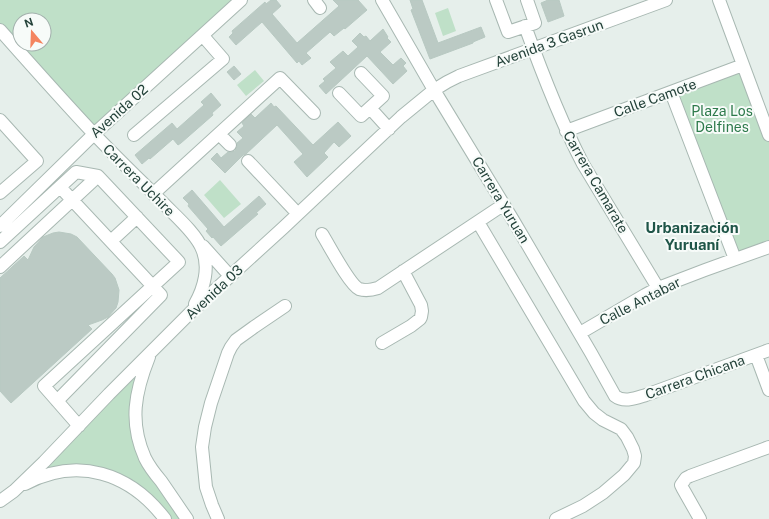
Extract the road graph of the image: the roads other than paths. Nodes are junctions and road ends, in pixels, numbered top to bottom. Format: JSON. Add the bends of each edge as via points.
{"nodes":[{"id":1,"x":241,"y":0,"type":"edge"},
{"id":2,"x":382,"y":0,"type":"edge"},
{"id":3,"x":496,"y":0,"type":"edge"},
{"id":4,"x":527,"y":0,"type":"edge"},
{"id":5,"x":666,"y":0,"type":"edge"},
{"id":6,"x":719,"y":0,"type":"edge"},
{"id":7,"x":648,"y":3,"type":"edge"},
{"id":8,"x":525,"y":26,"type":"junction"},
{"id":9,"x":0,"y":30,"type":"edge"},
{"id":10,"x":203,"y":36,"type":"junction"},
{"id":11,"x":533,"y":49,"type":"junction"},
{"id":12,"x":743,"y":66,"type":"junction"},
{"id":13,"x":361,"y":73,"type":"dead end"},
{"id":14,"x":434,"y":90,"type":"junction"},
{"id":15,"x":670,"y":92,"type":"junction"},
{"id":16,"x":339,"y":93,"type":"dead end"},
{"id":17,"x":370,"y":108,"type":"junction"},
{"id":18,"x":314,"y":113,"type":"dead end"},
{"id":19,"x":0,"y":120,"type":"edge"},
{"id":20,"x":389,"y":129,"type":"junction"},
{"id":21,"x":566,"y":131,"type":"junction"},
{"id":22,"x":94,"y":134,"type":"junction"},
{"id":23,"x":219,"y":134,"type":"junction"},
{"id":24,"x":134,"y":135,"type":"dead end"},
{"id":25,"x":769,"y":135,"type":"edge"},
{"id":26,"x":230,"y":144,"type":"dead end"},
{"id":27,"x":248,"y":161,"type":"dead end"},
{"id":28,"x":98,"y":176,"type":"junction"},
{"id":29,"x":60,"y":187,"type":"junction"},
{"id":30,"x":0,"y":193,"type":"edge"},
{"id":31,"x":153,"y":194,"type":"junction"},
{"id":32,"x":72,"y":200,"type":"junction"},
{"id":33,"x":504,"y":205,"type":"junction"},
{"id":34,"x":298,"y":214,"type":"junction"},
{"id":35,"x":137,"y":217,"type":"junction"},
{"id":36,"x":478,"y":222,"type":"junction"},
{"id":37,"x":0,"y":226,"type":"edge"},
{"id":38,"x":322,"y":234,"type":"dead end"},
{"id":39,"x":111,"y":241,"type":"junction"},
{"id":40,"x":198,"y":241,"type":"junction"},
{"id":41,"x":0,"y":242,"type":"edge"},
{"id":42,"x":769,"y":247,"type":"edge"},
{"id":43,"x":735,"y":259,"type":"junction"},
{"id":44,"x":0,"y":267,"type":"edge"},
{"id":45,"x":404,"y":271,"type":"junction"},
{"id":46,"x":230,"y":276,"type":"junction"},
{"id":47,"x":153,"y":286,"type":"junction"},
{"id":48,"x":658,"y":288,"type":"junction"},
{"id":49,"x":285,"y":306,"type":"dead end"},
{"id":50,"x":192,"y":311,"type":"junction"},
{"id":51,"x":580,"y":333,"type":"junction"},
{"id":52,"x":382,"y":343,"type":"dead end"},
{"id":53,"x":769,"y":350,"type":"edge"},
{"id":54,"x":151,"y":352,"type":"junction"},
{"id":55,"x":756,"y":355,"type":"junction"},
{"id":56,"x":769,"y":390,"type":"edge"},
{"id":57,"x":620,"y":399,"type":"joint"},
{"id":58,"x":57,"y":401,"type":"junction"},
{"id":59,"x":79,"y":426,"type":"junction"},
{"id":60,"x":769,"y":447,"type":"edge"},
{"id":61,"x":14,"y":491,"type":"junction"},
{"id":62,"x":0,"y":501,"type":"edge"},
{"id":63,"x":165,"y":519,"type":"edge"},
{"id":64,"x":187,"y":519,"type":"edge"},
{"id":65,"x":218,"y":519,"type":"edge"},
{"id":66,"x":556,"y":519,"type":"edge"},
{"id":67,"x":700,"y":519,"type":"edge"}],
"edges":[{"from":1,"to":10,"type":"street","name":"Avenida 02"},
{"from":2,"to":14,"type":"street","name":"Carrera Yuruan"},
{"from":3,"to":8,"type":"street","via":[[508,32]]},
{"from":4,"to":8,"type":"street","via":[[535,22]]},
{"from":5,"to":7,"type":"street","name":"Avenida 3 Gasrun"},
{"from":6,"to":12,"type":"street"},
{"from":7,"to":11,"type":"street","name":"Avenida 3 Gasrun"},
{"from":8,"to":11,"type":"street","name":"Carrera Camarate"},
{"from":9,"to":22,"type":"street","name":"Carrera Uchire"},
{"from":10,"to":22,"type":"street","name":"Avenida 02"},
{"from":10,"to":24,"type":"street","via":[[223,59]]},
{"from":11,"to":14,"type":"street","name":"Avenida 3 Gasrun","via":[[460,76]]},
{"from":11,"to":21,"type":"street","name":"Carrera Camarate"},
{"from":12,"to":15,"type":"street","name":"Calle Camote"},
{"from":12,"to":25,"type":"street"},
{"from":13,"to":17,"type":"street","via":[[382,96]]},
{"from":14,"to":20,"type":"street","name":"Avenida 03"},
{"from":14,"to":33,"type":"street","name":"Carrera Yuruan"},
{"from":15,"to":21,"type":"street","name":"Calle Camote"},
{"from":15,"to":43,"type":"street"},
{"from":16,"to":17,"type":"street","via":[[361,116]]},
{"from":17,"to":20,"type":"street"},
{"from":18,"to":23,"type":"street","via":[[280,78]]},
{"from":19,"to":30,"type":"street","via":[[38,160]]},
{"from":20,"to":34,"type":"street","name":"Avenida 03"},
{"from":21,"to":48,"type":"street","name":"Carrera Camarate","via":[[583,164]]},
{"from":22,"to":31,"type":"street","name":"Carrera Uchire"},
{"from":22,"to":37,"type":"street","name":"Avenida 02"},
{"from":23,"to":26,"type":"street"},
{"from":23,"to":31,"type":"street"},
{"from":27,"to":34,"type":"street"},
{"from":28,"to":29,"type":"street","via":[[76,172]]},
{"from":28,"to":32,"type":"street"},
{"from":28,"to":35,"type":"street"},
{"from":29,"to":32,"type":"street"},
{"from":29,"to":41,"type":"street"},
{"from":31,"to":40,"type":"street","name":"Carrera Uchire"},
{"from":32,"to":39,"type":"street"},
{"from":32,"to":44,"type":"street"},
{"from":33,"to":36,"type":"street"},
{"from":33,"to":51,"type":"street","name":"Carrera Yuruan"},
{"from":34,"to":46,"type":"street","name":"Avenida 03"},
{"from":35,"to":39,"type":"street"},
{"from":35,"to":47,"type":"street","via":[[179,262]]},
{"from":36,"to":45,"type":"street"},
{"from":36,"to":66,"type":"street","via":[[584,401],[603,420],[620,428],[635,456],[634,463],[611,487],[588,503]]},
{"from":38,"to":45,"type":"street","via":[[357,288],[373,290]]},
{"from":39,"to":47,"type":"street"},
{"from":40,"to":46,"type":"street","name":"Carrera Uchire"},
{"from":40,"to":50,"type":"street","name":"Carrera Uchire","via":[[203,249],[206,270],[201,294]]},
{"from":42,"to":43,"type":"street","name":"Calle Antabar"},
{"from":43,"to":48,"type":"street","name":"Calle Antabar"},
{"from":45,"to":52,"type":"street","via":[[421,305],[422,314],[420,320]]},
{"from":46,"to":50,"type":"street","name":"Avenida 03"},
{"from":47,"to":58,"type":"street","via":[[161,295]]},
{"from":47,"to":58,"type":"street","via":[[44,386]]},
{"from":48,"to":51,"type":"street","name":"Calle Antabar"},
{"from":49,"to":65,"type":"street","via":[[236,340],[228,353],[211,403],[202,447],[206,487]]},
{"from":50,"to":54,"type":"street","name":"Avenida 03"},
{"from":51,"to":57,"type":"street","name":"Carrera Yuruan","via":[[615,396]]},
{"from":53,"to":55,"type":"street","name":"Carrera Chicana"},
{"from":54,"to":59,"type":"street","name":"Avenida 03"},
{"from":54,"to":64,"type":"street","via":[[136,399],[138,437],[149,465]]},
{"from":55,"to":56,"type":"street"},
{"from":55,"to":57,"type":"street","name":"Carrera Chicana","via":[[646,395]]},
{"from":58,"to":59,"type":"street"},
{"from":59,"to":61,"type":"street","name":"Avenida 03"},
{"from":60,"to":67,"type":"street","via":[[686,478],[681,485]]},
{"from":61,"to":62,"type":"street","name":"Avenida 03"},
{"from":61,"to":63,"type":"street","via":[[48,474],[73,470],[96,472],[133,487],[157,508]]}]}
